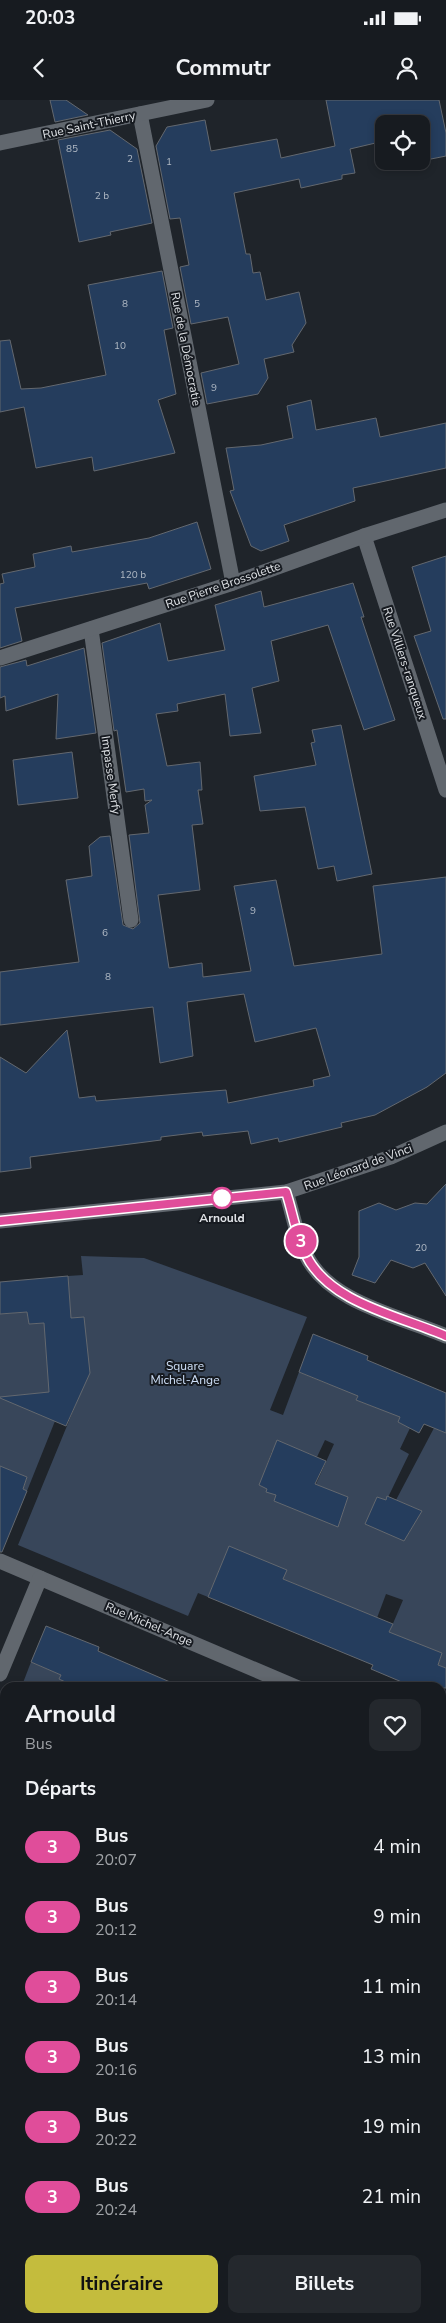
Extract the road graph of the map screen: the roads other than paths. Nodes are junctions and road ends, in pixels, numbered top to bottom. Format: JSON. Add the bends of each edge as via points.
{"nodes":[{"id":1,"x":207,"y":100,"type":"edge"},
{"id":2,"x":140,"y":114,"type":"junction"},
{"id":3,"x":0,"y":143,"type":"edge"},
{"id":4,"x":446,"y":510,"type":"edge"},
{"id":5,"x":364,"y":536,"type":"junction"},
{"id":6,"x":233,"y":583,"type":"junction"},
{"id":7,"x":91,"y":629,"type":"junction"},
{"id":8,"x":0,"y":658,"type":"edge"},
{"id":9,"x":446,"y":790,"type":"edge"},
{"id":10,"x":131,"y":920,"type":"dead end"},
{"id":11,"x":446,"y":1132,"type":"edge"},
{"id":12,"x":286,"y":1192,"type":"junction"},
{"id":13,"x":0,"y":1221,"type":"edge"},
{"id":14,"x":446,"y":1336,"type":"edge"},
{"id":15,"x":0,"y":1561,"type":"edge"},
{"id":16,"x":40,"y":1578,"type":"junction"},
{"id":17,"x":0,"y":1674,"type":"edge"},
{"id":18,"x":284,"y":1682,"type":"edge"}],
"edges":[{"from":1,"to":2,"type":"street","name":"Rue Saint-Thierry"},
{"from":2,"to":3,"type":"street","name":"Rue Saint-Thierry"},
{"from":2,"to":6,"type":"street","name":"Rue de la Démocratie"},
{"from":4,"to":5,"type":"street","name":"Rue Pierre Brossolette"},
{"from":5,"to":6,"type":"street","name":"Rue Pierre Brossolette"},
{"from":5,"to":9,"type":"street","name":"Rue Villiers-ranqueux"},
{"from":6,"to":7,"type":"street","name":"Rue Pierre Brossolette"},
{"from":7,"to":8,"type":"street","name":"Rue Pierre Brossolette"},
{"from":7,"to":10,"type":"street","name":"Impasse Merfy"},
{"from":11,"to":12,"type":"street","name":"Rue Léonard de Vinci","via":[[391,1157]]},
{"from":12,"to":13,"type":"street","name":"Rue Léonard de Vinci"},
{"from":12,"to":14,"type":"street","via":[[305,1254],[318,1276],[337,1292]]},
{"from":15,"to":16,"type":"street","name":"Rue Michel-Ange"},
{"from":16,"to":17,"type":"street"},
{"from":16,"to":18,"type":"street","name":"Rue Michel-Ange"}]}
